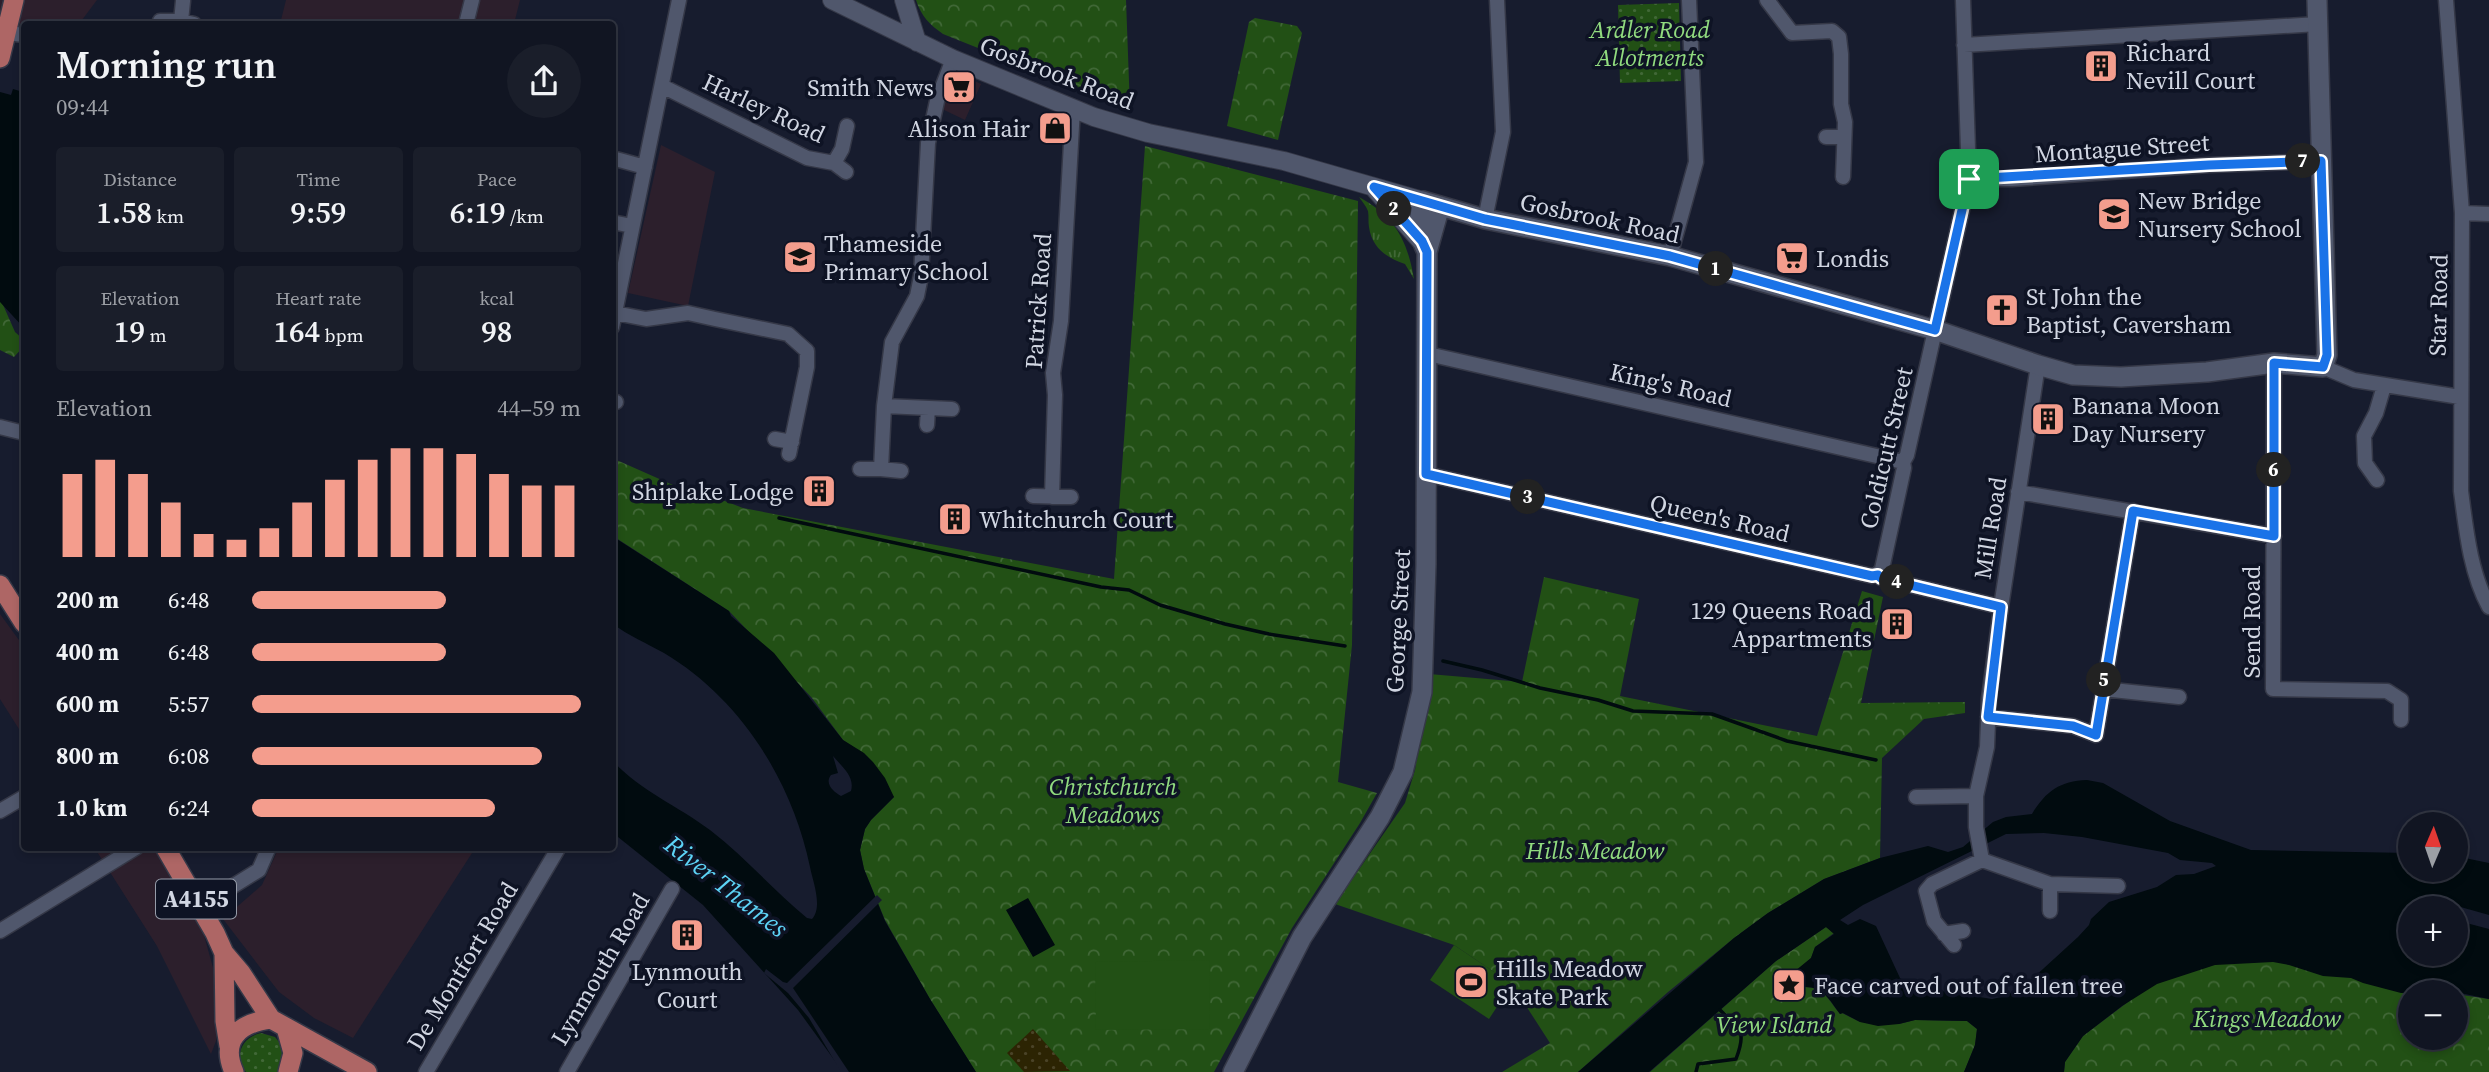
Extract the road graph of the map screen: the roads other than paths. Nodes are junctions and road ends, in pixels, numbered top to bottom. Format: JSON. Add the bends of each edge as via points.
{"nodes":[{"id":1,"x":14,"y":0,"type":"edge"},
{"id":2,"x":472,"y":0,"type":"edge"},
{"id":3,"x":679,"y":0,"type":"edge"},
{"id":4,"x":832,"y":0,"type":"edge"},
{"id":5,"x":903,"y":0,"type":"edge"},
{"id":6,"x":1497,"y":0,"type":"edge"},
{"id":7,"x":1689,"y":0,"type":"edge"},
{"id":8,"x":1767,"y":0,"type":"edge"},
{"id":9,"x":1963,"y":0,"type":"edge"},
{"id":10,"x":2317,"y":0,"type":"edge"},
{"id":11,"x":2446,"y":0,"type":"edge"},
{"id":12,"x":183,"y":1,"type":"edge"},
{"id":13,"x":188,"y":21,"type":"edge"},
{"id":14,"x":467,"y":21,"type":"edge"},
{"id":15,"x":2318,"y":24,"type":"junction"},
{"id":16,"x":895,"y":31,"type":"junction"},
{"id":17,"x":16,"y":34,"type":"edge"},
{"id":18,"x":918,"y":42,"type":"junction"},
{"id":19,"x":1964,"y":45,"type":"junction"},
{"id":20,"x":0,"y":58,"type":"edge"},
{"id":21,"x":953,"y":59,"type":"junction"},
{"id":22,"x":662,"y":86,"type":"junction"},
{"id":23,"x":1073,"y":108,"type":"junction"},
{"id":24,"x":847,"y":127,"type":"dead end"},
{"id":25,"x":1826,"y":137,"type":"dead end"},
{"id":26,"x":1844,"y":137,"type":"junction"},
{"id":27,"x":616,"y":159,"type":"edge"},
{"id":28,"x":2321,"y":161,"type":"junction"},
{"id":29,"x":645,"y":167,"type":"junction"},
{"id":30,"x":1843,"y":177,"type":"dead end"},
{"id":31,"x":1969,"y":179,"type":"junction"},
{"id":32,"x":1374,"y":187,"type":"junction"},
{"id":33,"x":1431,"y":203,"type":"junction"},
{"id":34,"x":2462,"y":213,"type":"junction"},
{"id":35,"x":2489,"y":214,"type":"edge"},
{"id":36,"x":1485,"y":219,"type":"junction"},
{"id":37,"x":616,"y":223,"type":"edge"},
{"id":38,"x":632,"y":226,"type":"junction"},
{"id":39,"x":1424,"y":246,"type":"junction"},
{"id":40,"x":1670,"y":256,"type":"junction"},
{"id":41,"x":616,"y":310,"type":"edge"},
{"id":42,"x":616,"y":320,"type":"edge"},
{"id":43,"x":1935,"y":330,"type":"junction"},
{"id":44,"x":1428,"y":354,"type":"junction"},
{"id":45,"x":2274,"y":363,"type":"junction"},
{"id":46,"x":2038,"y":365,"type":"junction"},
{"id":47,"x":2323,"y":367,"type":"junction"},
{"id":48,"x":2384,"y":386,"type":"junction"},
{"id":49,"x":2460,"y":397,"type":"junction"},
{"id":50,"x":884,"y":406,"type":"junction"},
{"id":51,"x":928,"y":408,"type":"junction"},
{"id":52,"x":952,"y":409,"type":"dead end"},
{"id":53,"x":928,"y":425,"type":"dead end"},
{"id":54,"x":0,"y":427,"type":"edge"},
{"id":55,"x":21,"y":432,"type":"edge"},
{"id":56,"x":775,"y":439,"type":"dead end"},
{"id":57,"x":1903,"y":462,"type":"junction"},
{"id":58,"x":860,"y":468,"type":"dead end"},
{"id":59,"x":881,"y":470,"type":"junction"},
{"id":60,"x":901,"y":471,"type":"dead end"},
{"id":61,"x":1426,"y":474,"type":"junction"},
{"id":62,"x":2377,"y":480,"type":"dead end"},
{"id":63,"x":2018,"y":492,"type":"junction"},
{"id":64,"x":1033,"y":496,"type":"dead end"},
{"id":65,"x":1052,"y":497,"type":"junction"},
{"id":66,"x":1071,"y":497,"type":"dead end"},
{"id":67,"x":2133,"y":511,"type":"junction"},
{"id":68,"x":2274,"y":536,"type":"junction"},
{"id":69,"x":1878,"y":575,"type":"junction"},
{"id":70,"x":0,"y":585,"type":"edge"},
{"id":71,"x":2001,"y":607,"type":"junction"},
{"id":72,"x":2489,"y":607,"type":"edge"},
{"id":73,"x":21,"y":618,"type":"edge"},
{"id":74,"x":2103,"y":689,"type":"junction"},
{"id":75,"x":2179,"y":697,"type":"dead end"},
{"id":76,"x":1988,"y":717,"type":"junction"},
{"id":77,"x":2401,"y":720,"type":"dead end"},
{"id":78,"x":1976,"y":796,"type":"junction"},
{"id":79,"x":1916,"y":797,"type":"dead end"},
{"id":80,"x":21,"y":799,"type":"edge"},
{"id":81,"x":0,"y":811,"type":"edge"},
{"id":82,"x":130,"y":851,"type":"edge"},
{"id":83,"x":167,"y":851,"type":"edge"},
{"id":84,"x":267,"y":851,"type":"edge"},
{"id":85,"x":557,"y":851,"type":"edge"},
{"id":86,"x":1982,"y":855,"type":"junction"},
{"id":87,"x":2050,"y":884,"type":"junction"},
{"id":88,"x":2118,"y":886,"type":"dead end"},
{"id":89,"x":672,"y":889,"type":"dead end"},
{"id":90,"x":201,"y":906,"type":"junction"},
{"id":91,"x":2050,"y":911,"type":"dead end"},
{"id":92,"x":1963,"y":930,"type":"dead end"},
{"id":93,"x":0,"y":931,"type":"edge"},
{"id":94,"x":224,"y":953,"type":"junction"},
{"id":95,"x":279,"y":1023,"type":"junction"},
{"id":96,"x":228,"y":1049,"type":"junction"},
{"id":97,"x":218,"y":1072,"type":"edge"},
{"id":98,"x":234,"y":1072,"type":"edge"},
{"id":99,"x":288,"y":1072,"type":"edge"},
{"id":100,"x":367,"y":1072,"type":"edge"},
{"id":101,"x":426,"y":1072,"type":"edge"},
{"id":102,"x":567,"y":1072,"type":"edge"},
{"id":103,"x":1233,"y":1072,"type":"edge"}],
"edges":[{"from":1,"to":17,"type":"main road"},
{"from":2,"to":14,"type":"street"},
{"from":3,"to":22,"type":"street"},
{"from":4,"to":16,"type":"street","name":"Gosbrook Road"},
{"from":5,"to":16,"type":"street"},
{"from":5,"to":18,"type":"street"},
{"from":6,"to":36,"type":"street","via":[[1503,132]]},
{"from":7,"to":40,"type":"street","via":[[1696,162]]},
{"from":8,"to":26,"type":"street","via":[[1792,33],[1832,31],[1839,37]]},
{"from":9,"to":19,"type":"street","name":"Coldicutt Street"},
{"from":10,"to":15,"type":"main road"},
{"from":11,"to":34,"type":"street","name":"Star Road"},
{"from":12,"to":13,"type":"street"},
{"from":15,"to":19,"type":"street"},
{"from":15,"to":28,"type":"main road"},
{"from":16,"to":18,"type":"street","name":"Gosbrook Road"},
{"from":17,"to":20,"type":"main road"},
{"from":18,"to":21,"type":"street","name":"Gosbrook Road"},
{"from":19,"to":31,"type":"street","name":"Coldicutt Street"},
{"from":21,"to":23,"type":"street","name":"Gosbrook Road"},
{"from":21,"to":50,"type":"street","via":[[928,143],[921,276],[917,296],[892,342]]},
{"from":22,"to":24,"type":"street","name":"Harley Road","via":[[807,158],[840,167]]},
{"from":22,"to":29,"type":"street"},
{"from":23,"to":32,"type":"street","name":"Gosbrook Road","via":[[1133,129],[1274,159]]},
{"from":23,"to":65,"type":"street","name":"Patrick Road","via":[[1061,321],[1053,373]]},
{"from":25,"to":26,"type":"street"},
{"from":26,"to":30,"type":"street"},
{"from":27,"to":29,"type":"street"},
{"from":28,"to":31,"type":"street","name":"Montague Street"},
{"from":28,"to":47,"type":"main road","via":[[2327,355]]},
{"from":29,"to":38,"type":"street"},
{"from":31,"to":43,"type":"street","name":"Coldicutt Street"},
{"from":32,"to":33,"type":"street","name":"Gosbrook Road"},
{"from":32,"to":39,"type":"street"},
{"from":33,"to":36,"type":"main road","name":"Gosbrook Road"},
{"from":33,"to":39,"type":"main road","name":"George Street"},
{"from":34,"to":35,"type":"street"},
{"from":34,"to":49,"type":"street","name":"Star Road"},
{"from":36,"to":40,"type":"main road","name":"Gosbrook Road"},
{"from":37,"to":38,"type":"street"},
{"from":38,"to":41,"type":"street"},
{"from":39,"to":44,"type":"main road","name":"George Street"},
{"from":40,"to":43,"type":"main road","name":"Gosbrook Road"},
{"from":42,"to":56,"type":"street","via":[[688,313],[788,334],[807,351],[807,366],[790,448]]},
{"from":43,"to":46,"type":"main road","name":"Gosbrook Road"},
{"from":43,"to":57,"type":"street","name":"Coldicutt Street"},
{"from":44,"to":57,"type":"street","name":"King's Road"},
{"from":44,"to":61,"type":"main road","name":"George Street"},
{"from":45,"to":46,"type":"main road","name":"Gosbrook Road","via":[[2120,377],[2073,375]]},
{"from":45,"to":47,"type":"main road","name":"Gosbrook Road"},
{"from":45,"to":68,"type":"street","name":"Send Road"},
{"from":46,"to":63,"type":"street","name":"Mill Road"},
{"from":47,"to":48,"type":"street","name":"Gosbrook Road"},
{"from":48,"to":49,"type":"street","name":"Gosbrook Road"},
{"from":48,"to":62,"type":"street","via":[[2364,436],[2365,463]]},
{"from":49,"to":72,"type":"street","name":"Star Road","via":[[2466,528]]},
{"from":50,"to":51,"type":"street"},
{"from":50,"to":59,"type":"street"},
{"from":51,"to":52,"type":"street"},
{"from":51,"to":53,"type":"street"},
{"from":54,"to":55,"type":"street"},
{"from":57,"to":69,"type":"street","name":"Coldicutt Street"},
{"from":58,"to":59,"type":"street"},
{"from":59,"to":60,"type":"street"},
{"from":61,"to":69,"type":"street","name":"Queen's Road"},
{"from":61,"to":103,"type":"main road","name":"George Street","via":[[1422,692],[1403,772],[1380,817],[1302,936]]},
{"from":63,"to":67,"type":"street"},
{"from":63,"to":71,"type":"street","name":"Mill Road"},
{"from":64,"to":65,"type":"street"},
{"from":65,"to":66,"type":"street"},
{"from":67,"to":68,"type":"street"},
{"from":67,"to":74,"type":"street"},
{"from":68,"to":77,"type":"street","name":"Send Road","via":[[2273,689],[2387,691],[2401,700]]},
{"from":69,"to":71,"type":"street","name":"Queen's Road"},
{"from":70,"to":73,"type":"main road"},
{"from":71,"to":76,"type":"street","name":"Mill Road"},
{"from":74,"to":75,"type":"street"},
{"from":74,"to":76,"type":"street","via":[[2096,735],[2073,726]]},
{"from":76,"to":78,"type":"street","name":"Mill Road","via":[[1987,747]]},
{"from":78,"to":79,"type":"street"},
{"from":78,"to":86,"type":"street","name":"Mill Road"},
{"from":80,"to":81,"type":"street"},
{"from":82,"to":93,"type":"street"},
{"from":83,"to":90,"type":"main road","number":"A4155"},
{"from":84,"to":90,"type":"street","via":[[259,870]]},
{"from":85,"to":101,"type":"street","name":"De Montfort Road"},
{"from":86,"to":87,"type":"street"},
{"from":86,"to":92,"type":"street","via":[[1926,891],[1934,921],[1949,940]]},
{"from":87,"to":88,"type":"street"},
{"from":87,"to":91,"type":"street"},
{"from":89,"to":102,"type":"street","name":"Lynmouth Road"},
{"from":90,"to":94,"type":"main road","number":"A4155"},
{"from":94,"to":95,"type":"main road","number":"A4155"},
{"from":94,"to":96,"type":"main road","number":"A4155"},
{"from":95,"to":96,"type":"main road","via":[[258,1021],[243,1028]]},
{"from":95,"to":99,"type":"main road","via":[[293,1054]]},
{"from":95,"to":100,"type":"main road"},
{"from":96,"to":97,"type":"main road"},
{"from":96,"to":98,"type":"main road"}]}
